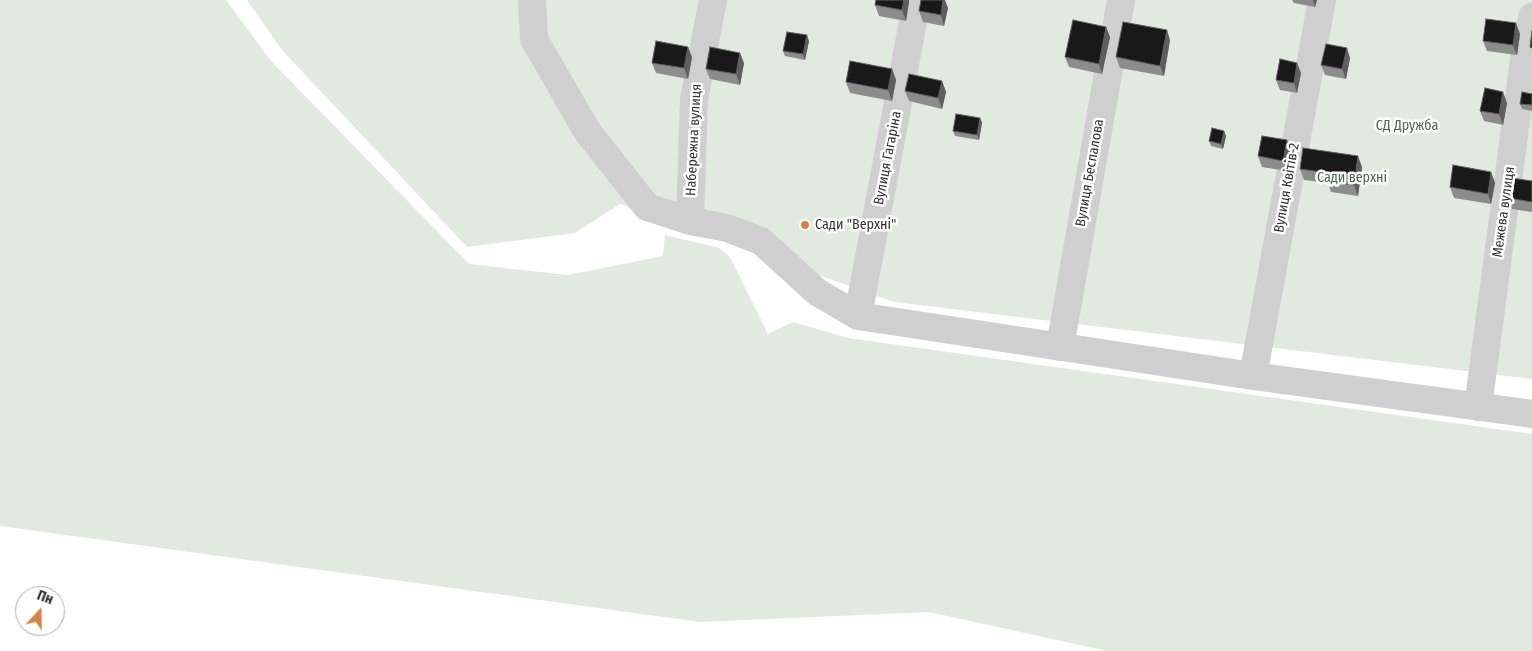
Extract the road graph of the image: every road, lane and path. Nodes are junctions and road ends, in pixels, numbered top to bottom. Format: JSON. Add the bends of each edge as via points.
{"nodes":[{"id":1,"x":532,"y":0,"type":"edge"},
{"id":2,"x":713,"y":0,"type":"edge"},
{"id":3,"x":918,"y":0,"type":"edge"},
{"id":4,"x":1121,"y":0,"type":"edge"},
{"id":5,"x":1322,"y":0,"type":"edge"},
{"id":6,"x":1532,"y":17,"type":"edge"},
{"id":7,"x":690,"y":221,"type":"junction"},
{"id":8,"x":858,"y":316,"type":"junction"},
{"id":9,"x":1060,"y":347,"type":"junction"},
{"id":10,"x":1253,"y":376,"type":"junction"},
{"id":11,"x":1478,"y":406,"type":"junction"},
{"id":12,"x":1532,"y":414,"type":"edge"}],
"edges":[{"from":1,"to":7,"type":"street","via":[[534,39],[588,132],[647,206]]},
{"from":2,"to":7,"type":"street","name":"Набережна вулиця","via":[[694,99]]},
{"from":3,"to":8,"type":"street","name":"Вулиця Гагаріна"},
{"from":4,"to":9,"type":"street","name":"Вулиця Беспалова"},
{"from":5,"to":10,"type":"street","name":"Вулиця Квітів-2"},
{"from":6,"to":11,"type":"street","name":"Межева вулиця"},
{"from":7,"to":8,"type":"street","via":[[727,228],[761,241],[817,292]]},
{"from":8,"to":9,"type":"street"},
{"from":9,"to":10,"type":"street"},
{"from":10,"to":11,"type":"street"},
{"from":11,"to":12,"type":"street"}]}
